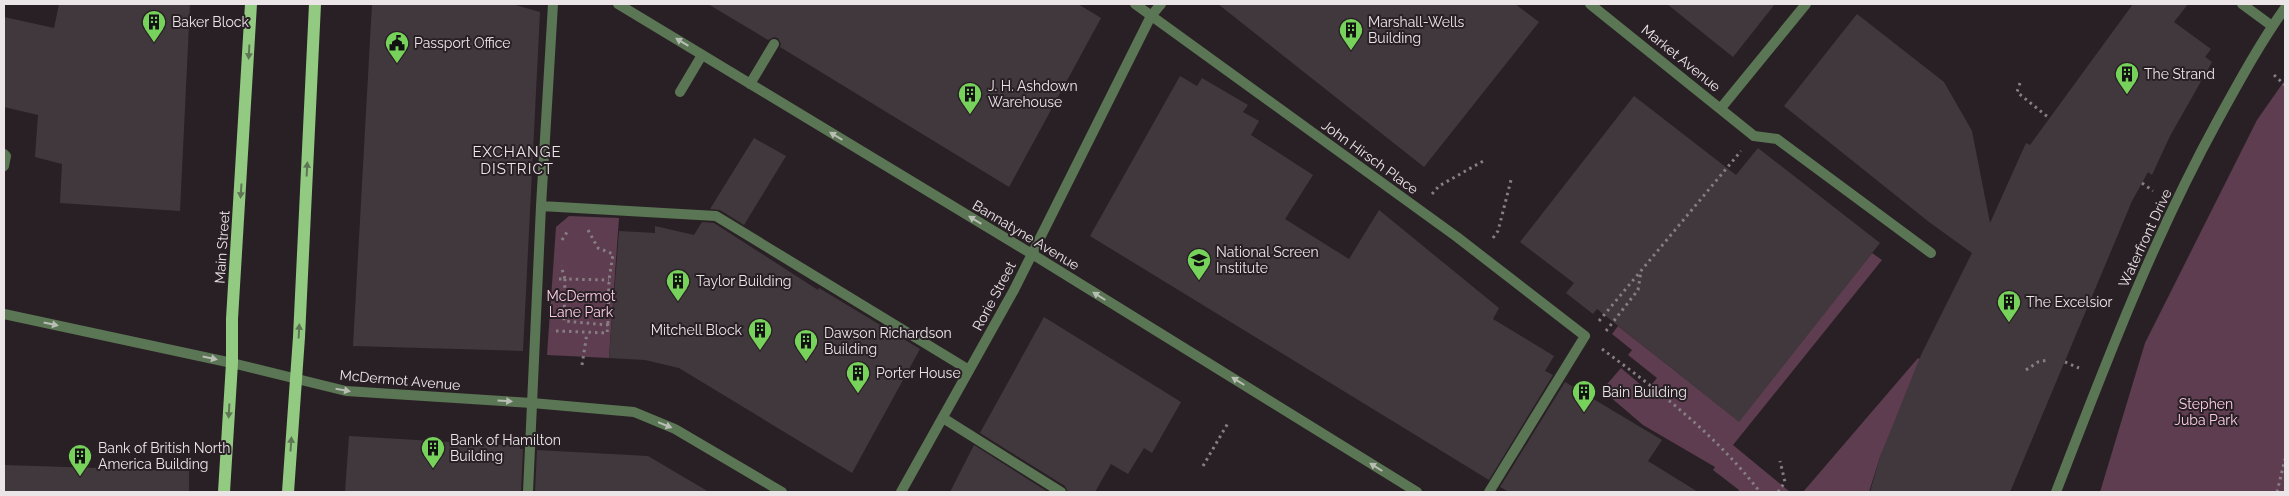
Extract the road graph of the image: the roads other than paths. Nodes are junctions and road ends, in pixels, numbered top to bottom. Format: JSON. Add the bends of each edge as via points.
{"nodes":[{"id":1,"x":251,"y":4,"type":"edge"},
{"id":2,"x":315,"y":4,"type":"edge"},
{"id":3,"x":553,"y":4,"type":"edge"},
{"id":4,"x":618,"y":4,"type":"edge"},
{"id":5,"x":1135,"y":4,"type":"edge"},
{"id":6,"x":1162,"y":4,"type":"edge"},
{"id":7,"x":1590,"y":4,"type":"edge"},
{"id":8,"x":1806,"y":4,"type":"edge"},
{"id":9,"x":2242,"y":4,"type":"edge"},
{"id":10,"x":2285,"y":8,"type":"edge"},
{"id":11,"x":1151,"y":16,"type":"junction"},
{"id":12,"x":2272,"y":26,"type":"junction"},
{"id":13,"x":774,"y":44,"type":"dead end"},
{"id":14,"x":702,"y":55,"type":"junction"},
{"id":15,"x":750,"y":84,"type":"junction"},
{"id":16,"x":680,"y":92,"type":"dead end"},
{"id":17,"x":1721,"y":108,"type":"junction"},
{"id":18,"x":4,"y":154,"type":"edge"},
{"id":19,"x":4,"y":166,"type":"edge"},
{"id":20,"x":541,"y":206,"type":"junction"},
{"id":21,"x":1931,"y":253,"type":"dead end"},
{"id":22,"x":1032,"y":254,"type":"junction"},
{"id":23,"x":4,"y":314,"type":"edge"},
{"id":24,"x":232,"y":363,"type":"junction"},
{"id":25,"x":969,"y":370,"type":"junction"},
{"id":26,"x":296,"y":380,"type":"junction"},
{"id":27,"x":532,"y":403,"type":"junction"},
{"id":28,"x":943,"y":418,"type":"junction"},
{"id":29,"x":224,"y":492,"type":"edge"},
{"id":30,"x":288,"y":492,"type":"edge"},
{"id":31,"x":528,"y":492,"type":"edge"},
{"id":32,"x":782,"y":492,"type":"edge"},
{"id":33,"x":900,"y":492,"type":"edge"},
{"id":34,"x":1061,"y":492,"type":"edge"},
{"id":35,"x":1417,"y":492,"type":"edge"},
{"id":36,"x":1489,"y":492,"type":"edge"},
{"id":37,"x":2056,"y":492,"type":"edge"}],
"edges":[{"from":1,"to":24,"type":"main road","name":"Main Street","one_way":true},
{"from":26,"to":2,"type":"main road","one_way":true},
{"from":3,"to":20,"type":"street"},
{"from":14,"to":4,"type":"street","name":"Bannatyne Avenue","one_way":true},
{"from":5,"to":11,"type":"street","name":"John Hirsch Place"},
{"from":6,"to":11,"type":"street","name":"Rorie Street"},
{"from":7,"to":17,"type":"street","name":"Market Avenue"},
{"from":8,"to":17,"type":"street"},
{"from":9,"to":12,"type":"street"},
{"from":10,"to":12,"type":"street","name":"Waterfront Drive"},
{"from":11,"to":22,"type":"street","name":"Rorie Street"},
{"from":11,"to":36,"type":"street","name":"John Hirsch Place","via":[[1419,209],[1585,336]]},
{"from":12,"to":37,"type":"street","name":"Waterfront Drive","via":[[2205,143],[2171,211],[2133,296]]},
{"from":13,"to":15,"type":"street"},
{"from":14,"to":15,"type":"street","name":"Bannatyne Avenue"},
{"from":14,"to":16,"type":"street"},
{"from":22,"to":15,"type":"street","name":"Bannatyne Avenue","one_way":true},
{"from":17,"to":21,"type":"street","name":"Market Avenue","via":[[1754,136],[1777,139]]},
{"from":18,"to":19,"type":"street"},
{"from":20,"to":25,"type":"street","via":[[716,216]]},
{"from":20,"to":27,"type":"street"},
{"from":22,"to":25,"type":"street","name":"Rorie Street"},
{"from":35,"to":22,"type":"street","name":"Bannatyne Avenue","one_way":true},
{"from":23,"to":24,"type":"street","name":"McDermot Avenue","one_way":true},
{"from":24,"to":26,"type":"street","name":"McDermot Avenue"},
{"from":24,"to":29,"type":"main road","name":"Main Street","one_way":true},
{"from":25,"to":28,"type":"street","name":"Rorie Street"},
{"from":26,"to":27,"type":"street","name":"McDermot Avenue","one_way":true,"via":[[346,391]]},
{"from":30,"to":26,"type":"main road","one_way":true},
{"from":27,"to":31,"type":"street"},
{"from":27,"to":32,"type":"street","name":"McDermot Avenue","one_way":true,"via":[[634,412],[676,429]]},
{"from":28,"to":33,"type":"street","name":"Rorie Street"},
{"from":28,"to":34,"type":"street"}]}
